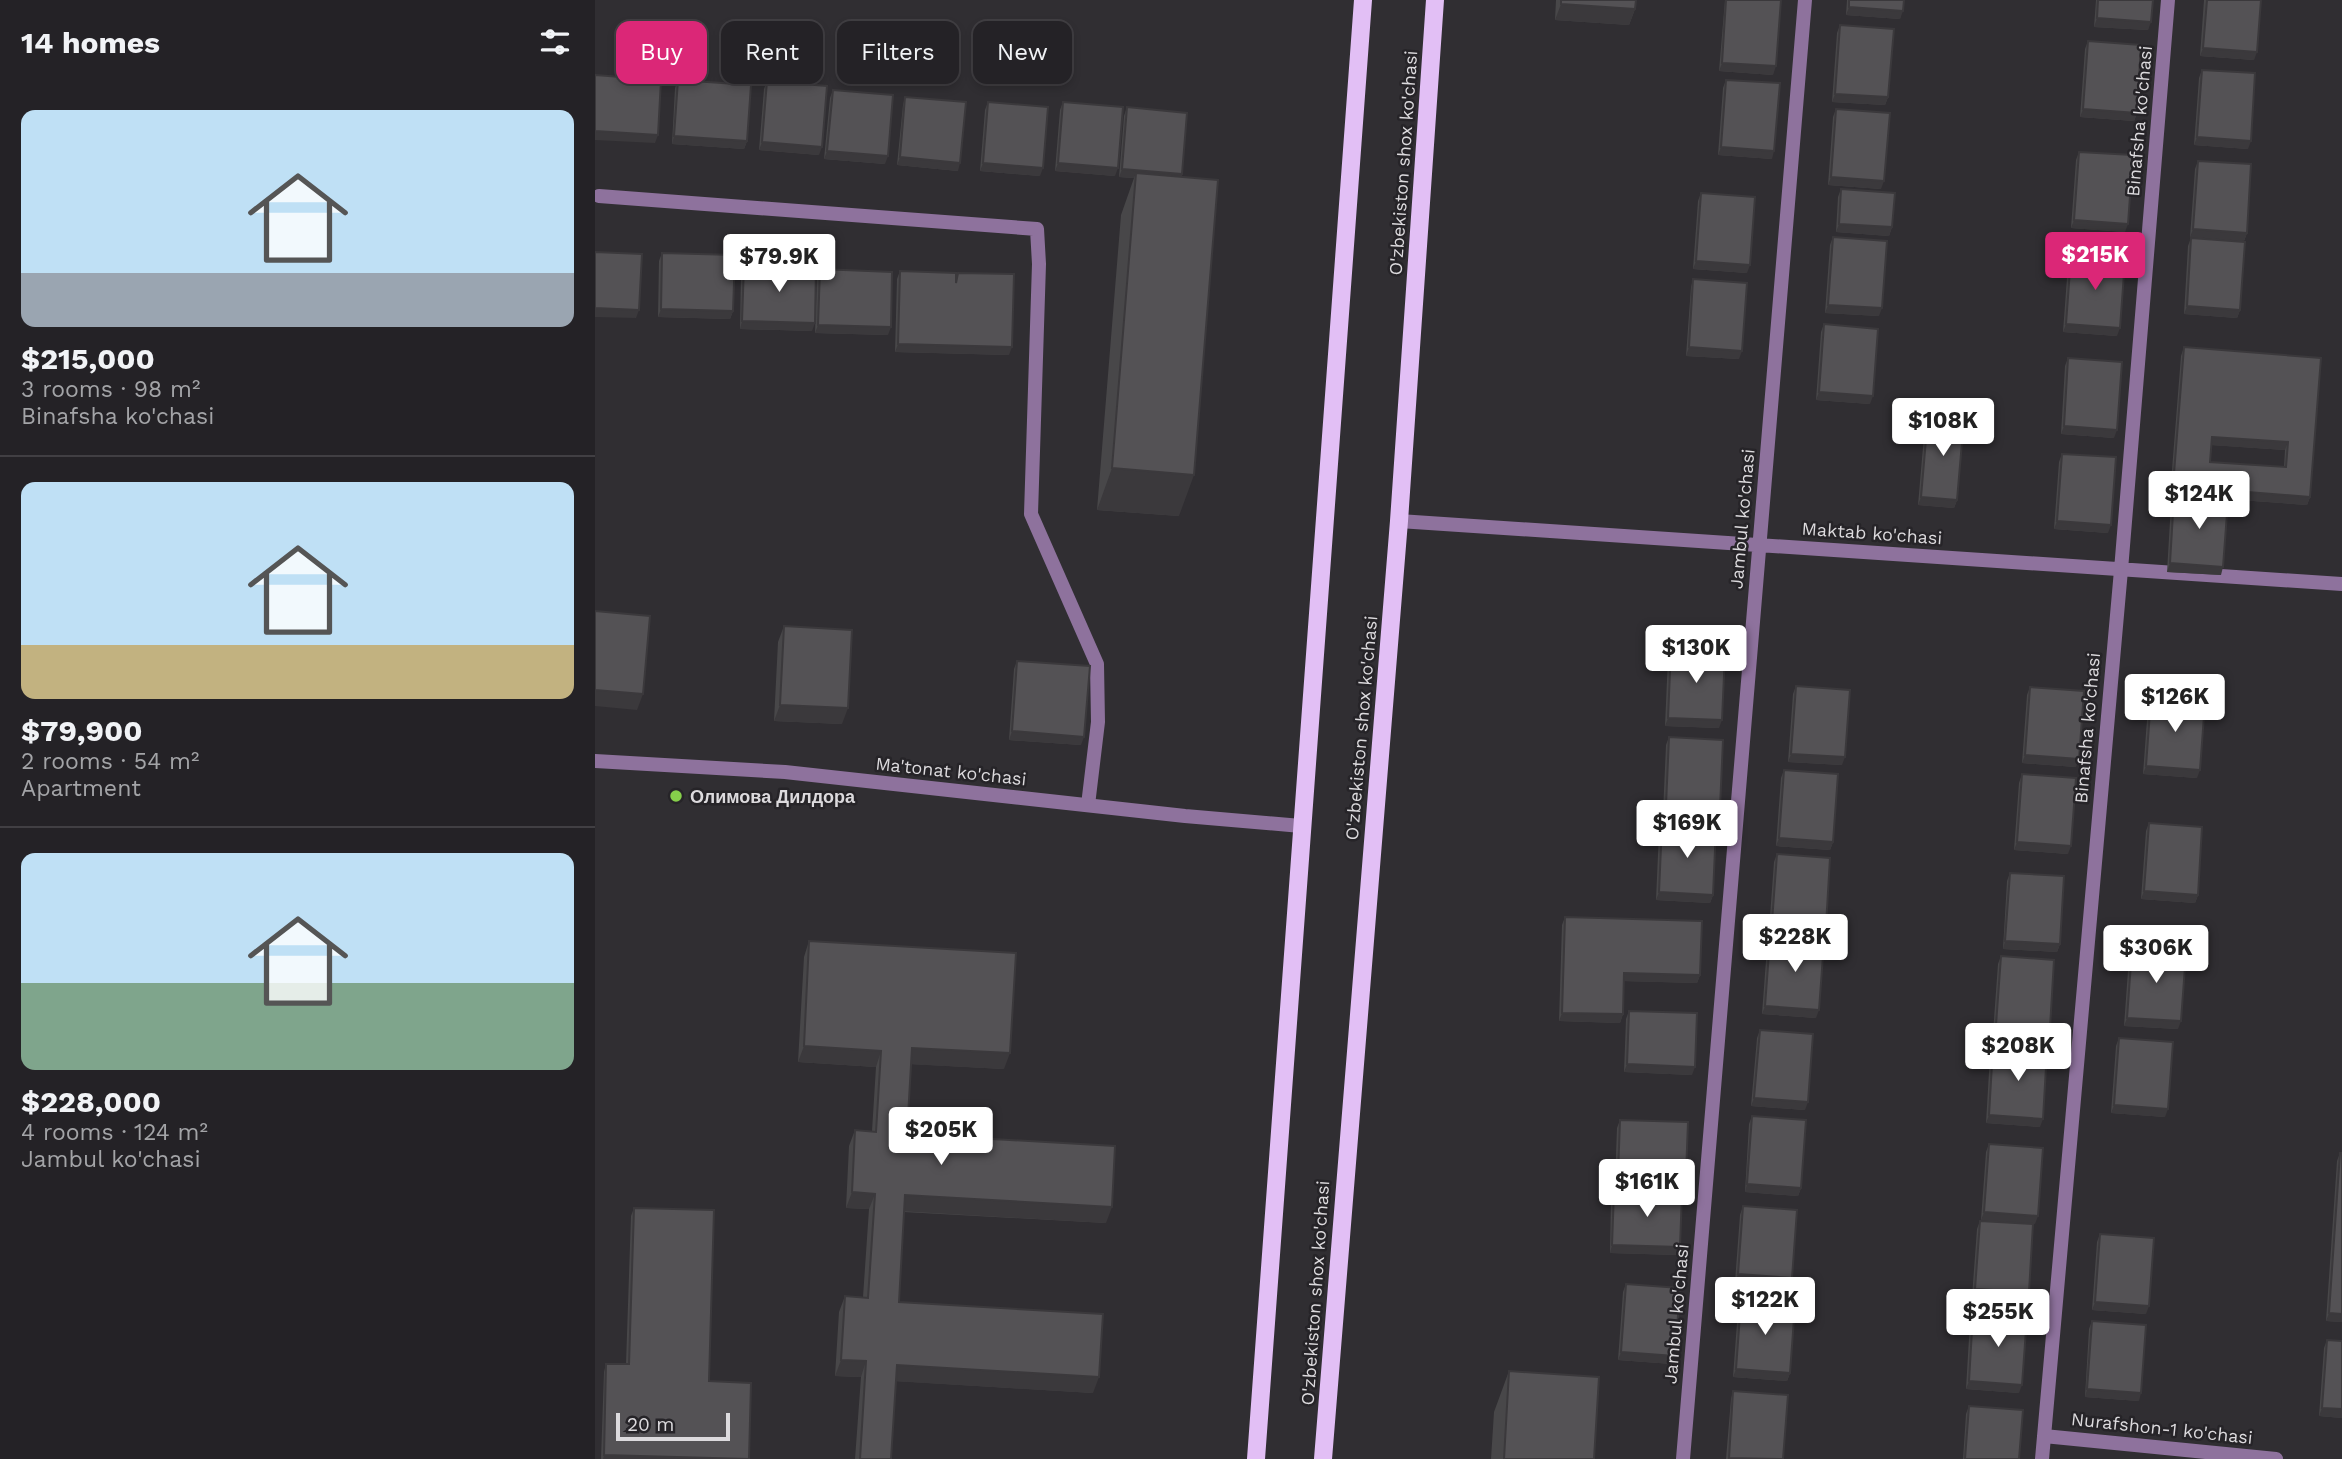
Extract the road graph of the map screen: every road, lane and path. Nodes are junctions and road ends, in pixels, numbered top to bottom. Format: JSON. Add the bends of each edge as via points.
{"nodes":[{"id":1,"x":1363,"y":0,"type":"edge"},
{"id":2,"x":1435,"y":0,"type":"edge"},
{"id":3,"x":1805,"y":0,"type":"edge"},
{"id":4,"x":2168,"y":0,"type":"edge"},
{"id":5,"x":599,"y":196,"type":"dead end"},
{"id":6,"x":1399,"y":521,"type":"junction"},
{"id":7,"x":1759,"y":545,"type":"junction"},
{"id":8,"x":2121,"y":570,"type":"junction"},
{"id":9,"x":2342,"y":584,"type":"edge"},
{"id":10,"x":595,"y":761,"type":"edge"},
{"id":11,"x":1088,"y":805,"type":"junction"},
{"id":12,"x":1301,"y":826,"type":"junction"},
{"id":13,"x":2044,"y":1436,"type":"junction"},
{"id":14,"x":1256,"y":1459,"type":"edge"},
{"id":15,"x":1323,"y":1459,"type":"edge"},
{"id":16,"x":1683,"y":1459,"type":"edge"},
{"id":17,"x":2042,"y":1459,"type":"edge"},
{"id":18,"x":2276,"y":1459,"type":"edge"}],
"edges":[{"from":1,"to":12,"type":"main road"},
{"from":2,"to":6,"type":"main road","name":"O'zbekiston shox ko'chasi"},
{"from":3,"to":7,"type":"street","name":"Jambul ko'chasi"},
{"from":4,"to":8,"type":"street","name":"Binafsha ko'chasi"},
{"from":5,"to":11,"type":"street","via":[[1037,229],[1031,514],[1097,664],[1098,722]]},
{"from":6,"to":7,"type":"street","name":"Maktab ko'chasi"},
{"from":6,"to":15,"type":"main road","name":"O'zbekiston shox ko'chasi"},
{"from":7,"to":8,"type":"street","name":"Maktab ko'chasi"},
{"from":7,"to":16,"type":"street","name":"Jambul ko'chasi"},
{"from":8,"to":9,"type":"street","name":"Maktab ko'chasi"},
{"from":8,"to":13,"type":"street","name":"Binafsha ko'chasi"},
{"from":10,"to":11,"type":"street","name":"Ma'tonat ko'chasi","via":[[785,772]]},
{"from":11,"to":12,"type":"street","name":"Ma'tonat ko'chasi"},
{"from":12,"to":14,"type":"main road"},
{"from":13,"to":17,"type":"street","name":"Binafsha ko'chasi"},
{"from":13,"to":18,"type":"street","name":"Nurafshon-1 ko'chasi"}]}
